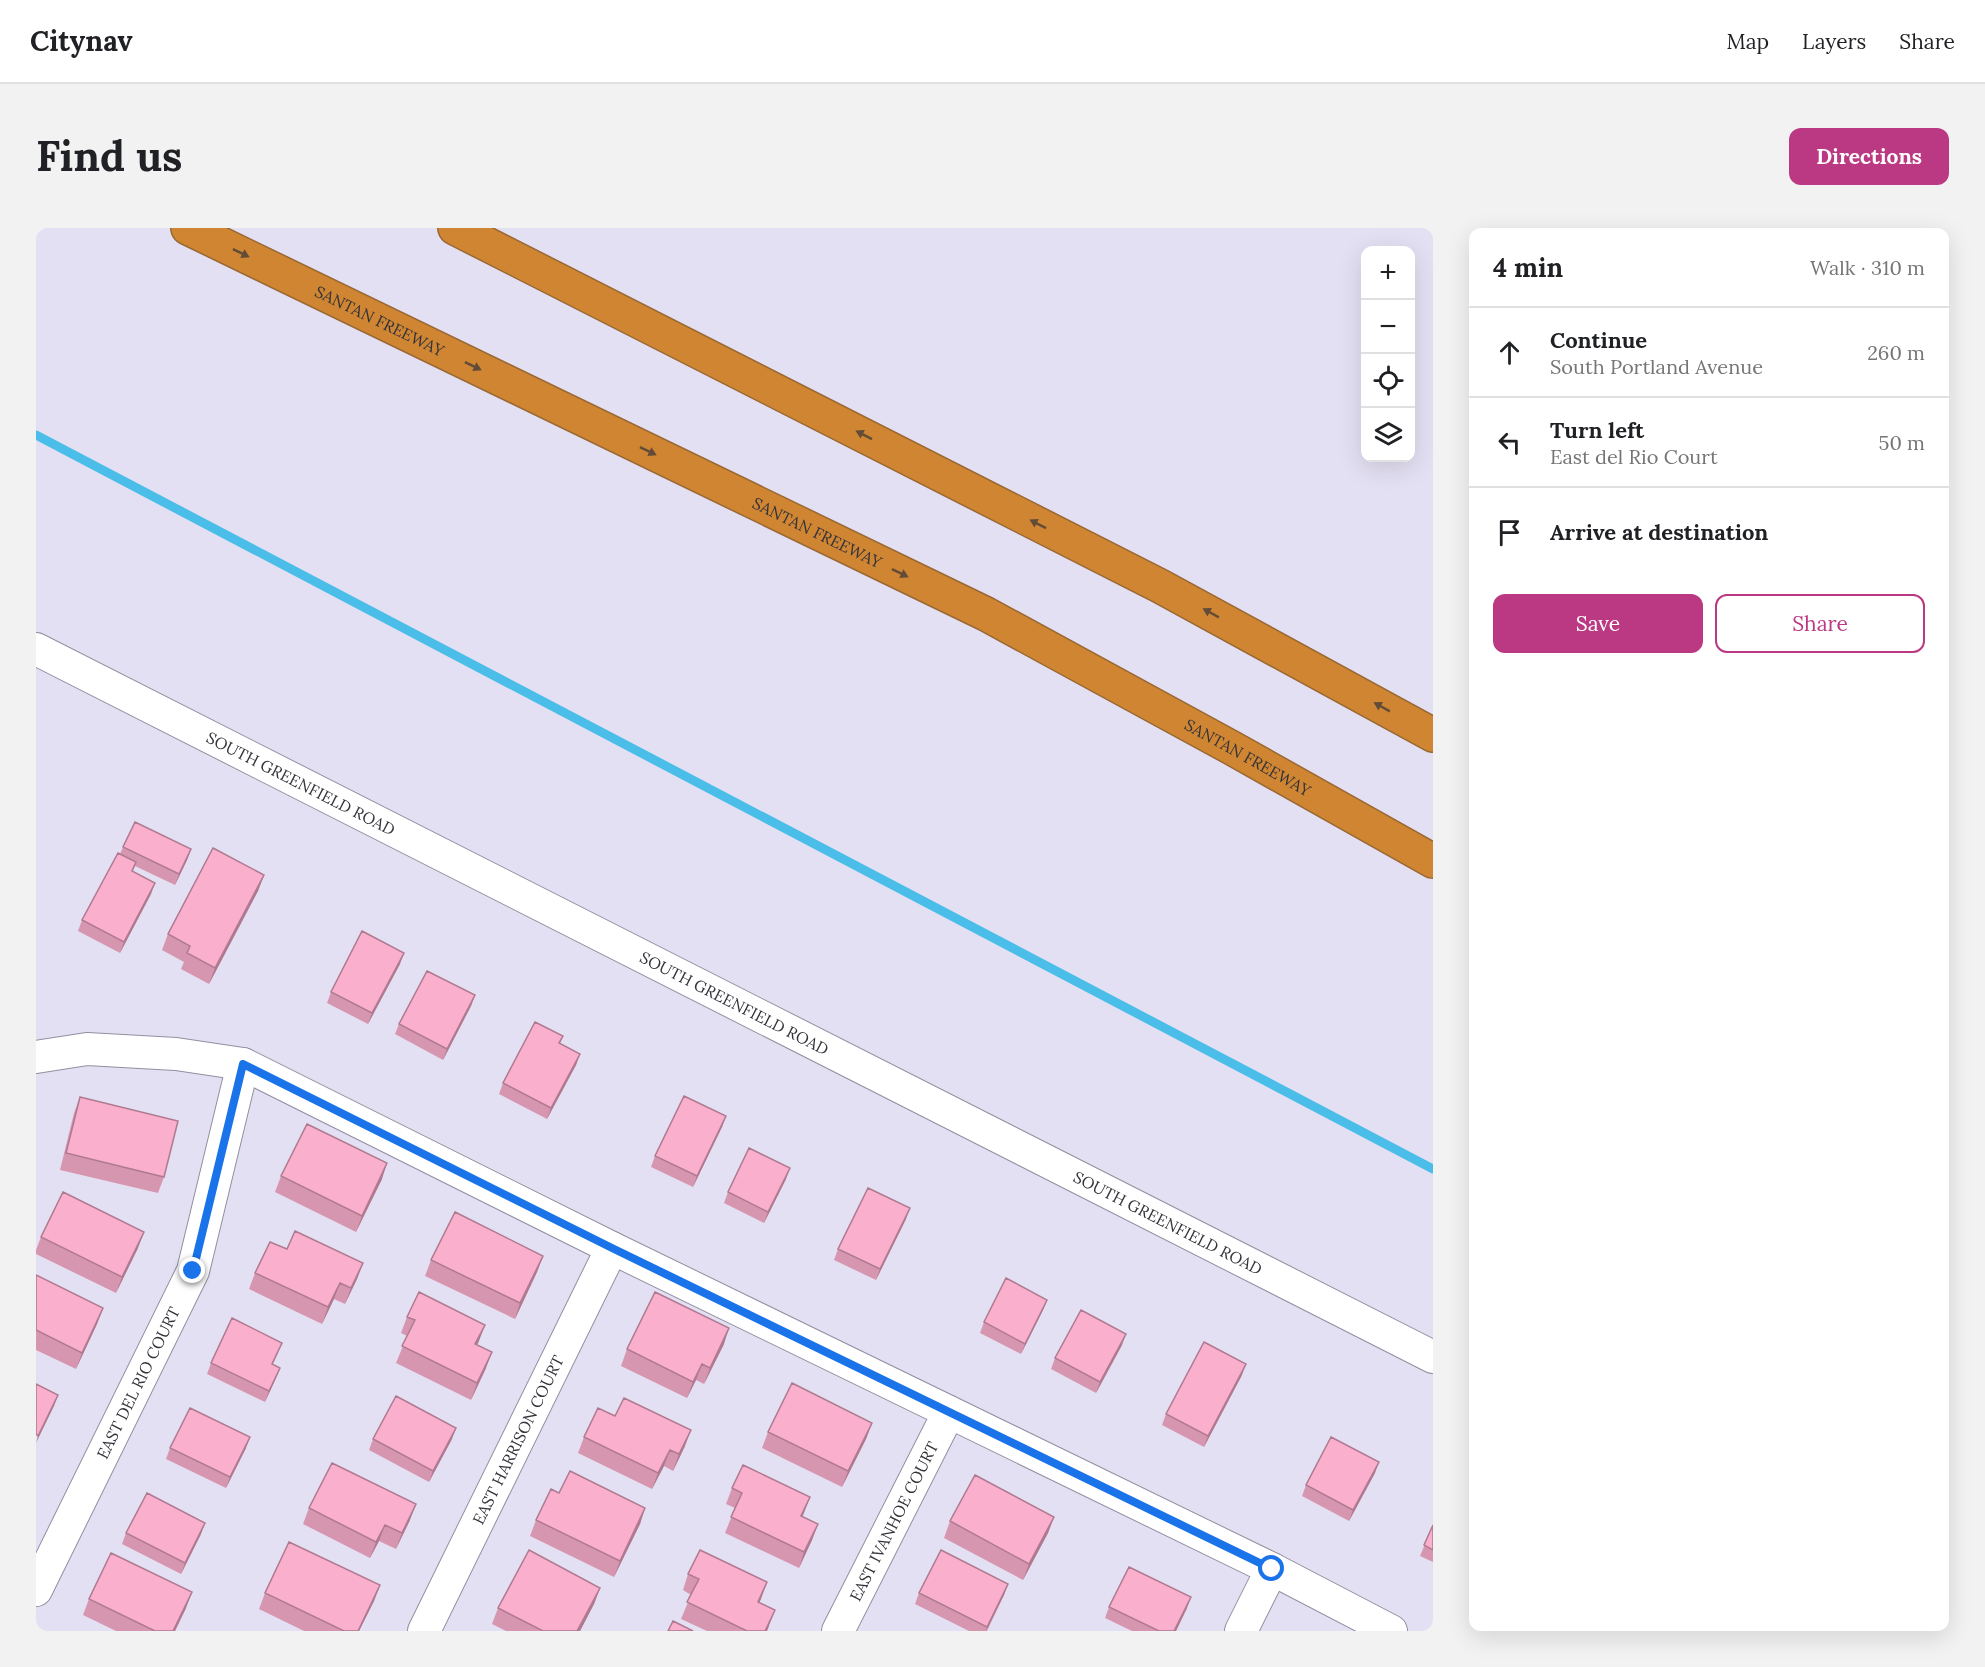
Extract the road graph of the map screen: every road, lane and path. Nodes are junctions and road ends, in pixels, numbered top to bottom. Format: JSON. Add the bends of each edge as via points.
{"nodes":[{"id":1,"x":188,"y":228,"type":"edge"},
{"id":2,"x":455,"y":228,"type":"edge"},
{"id":3,"x":36,"y":649,"type":"edge"},
{"id":4,"x":1433,"y":735,"type":"edge"},
{"id":5,"x":1433,"y":861,"type":"edge"},
{"id":6,"x":36,"y":1057,"type":"edge"},
{"id":7,"x":243,"y":1064,"type":"junction"},
{"id":8,"x":612,"y":1248,"type":"junction"},
{"id":9,"x":1433,"y":1357,"type":"edge"},
{"id":10,"x":949,"y":1412,"type":"junction"},
{"id":11,"x":1272,"y":1569,"type":"junction"},
{"id":12,"x":36,"y":1590,"type":"edge"},
{"id":13,"x":424,"y":1631,"type":"edge"},
{"id":14,"x":838,"y":1631,"type":"edge"},
{"id":15,"x":1241,"y":1631,"type":"edge"},
{"id":16,"x":1391,"y":1631,"type":"edge"}],
"edges":[{"from":1,"to":5,"type":"highway","name":"SANTAN FREEWAY","one_way":true,"via":[[986,614]]},
{"from":4,"to":2,"type":"highway","one_way":true,"via":[[1160,586]]},
{"from":3,"to":9,"type":"street","name":"SOUTH GREENFIELD ROAD"},
{"from":6,"to":7,"type":"street","via":[[87,1049],[176,1054]]},
{"from":7,"to":8,"type":"street"},
{"from":7,"to":12,"type":"street","name":"EAST DEL RIO COURT","via":[[193,1271]]},
{"from":8,"to":10,"type":"street"},
{"from":8,"to":13,"type":"street","name":"EAST HARRISON COURT"},
{"from":10,"to":11,"type":"street"},
{"from":10,"to":14,"type":"street","name":"EAST IVANHOE COURT"},
{"from":11,"to":15,"type":"street"},
{"from":11,"to":16,"type":"street"}]}
